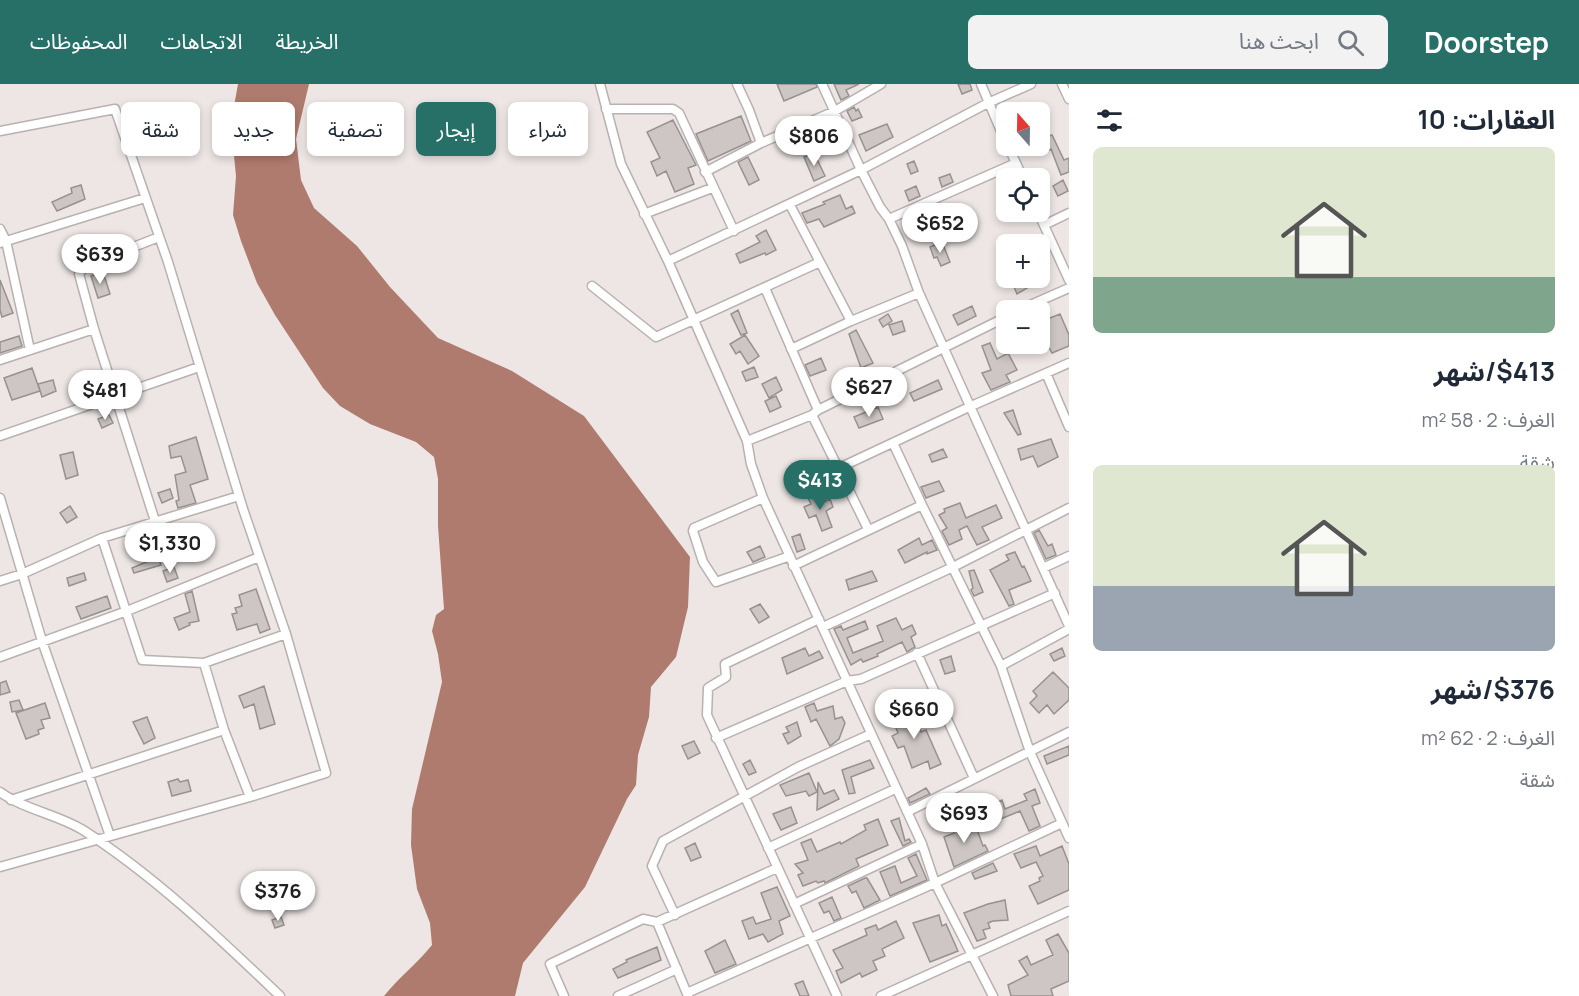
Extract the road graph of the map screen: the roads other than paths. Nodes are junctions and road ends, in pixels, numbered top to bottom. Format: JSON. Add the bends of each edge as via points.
{"nodes":[{"id":1,"x":600,"y":84,"type":"edge"},
{"id":2,"x":737,"y":84,"type":"edge"},
{"id":3,"x":822,"y":84,"type":"edge"},
{"id":4,"x":881,"y":84,"type":"edge"},
{"id":5,"x":981,"y":84,"type":"edge"},
{"id":6,"x":1030,"y":84,"type":"edge"},
{"id":7,"x":1062,"y":84,"type":"edge"},
{"id":8,"x":1069,"y":99,"type":"edge"},
{"id":9,"x":988,"y":103,"type":"junction"},
{"id":10,"x":606,"y":109,"type":"junction"},
{"id":11,"x":835,"y":111,"type":"junction"},
{"id":12,"x":996,"y":120,"type":"edge"},
{"id":13,"x":0,"y":131,"type":"edge"},
{"id":14,"x":761,"y":143,"type":"junction"},
{"id":15,"x":1013,"y":156,"type":"edge"},
{"id":16,"x":1016,"y":163,"type":"junction"},
{"id":17,"x":1018,"y":168,"type":"edge"},
{"id":18,"x":861,"y":170,"type":"junction"},
{"id":19,"x":705,"y":171,"type":"junction"},
{"id":20,"x":712,"y":188,"type":"junction"},
{"id":21,"x":146,"y":198,"type":"junction"},
{"id":22,"x":790,"y":205,"type":"junction"},
{"id":23,"x":1069,"y":213,"type":"edge"},
{"id":24,"x":644,"y":214,"type":"junction"},
{"id":25,"x":889,"y":219,"type":"junction"},
{"id":26,"x":1043,"y":222,"type":"edge"},
{"id":27,"x":1044,"y":225,"type":"junction"},
{"id":28,"x":0,"y":229,"type":"edge"},
{"id":29,"x":734,"y":231,"type":"junction"},
{"id":30,"x":159,"y":237,"type":"junction"},
{"id":31,"x":3,"y":242,"type":"edge"},
{"id":32,"x":668,"y":261,"type":"junction"},
{"id":33,"x":820,"y":262,"type":"junction"},
{"id":34,"x":1069,"y":280,"type":"edge"},
{"id":35,"x":592,"y":286,"type":"dead end"},
{"id":36,"x":765,"y":288,"type":"junction"},
{"id":37,"x":1069,"y":288,"type":"edge"},
{"id":38,"x":919,"y":293,"type":"junction"},
{"id":39,"x":1042,"y":300,"type":"edge"},
{"id":40,"x":694,"y":320,"type":"junction"},
{"id":41,"x":851,"y":321,"type":"junction"},
{"id":42,"x":996,"y":322,"type":"edge"},
{"id":43,"x":94,"y":329,"type":"junction"},
{"id":44,"x":943,"y":347,"type":"junction"},
{"id":45,"x":791,"y":349,"type":"junction"},
{"id":46,"x":30,"y":350,"type":"junction"},
{"id":47,"x":0,"y":360,"type":"edge"},
{"id":48,"x":1069,"y":363,"type":"edge"},
{"id":49,"x":199,"y":367,"type":"junction"},
{"id":50,"x":1046,"y":373,"type":"junction"},
{"id":51,"x":115,"y":396,"type":"junction"},
{"id":52,"x":969,"y":407,"type":"junction"},
{"id":53,"x":815,"y":413,"type":"junction"},
{"id":54,"x":1069,"y":427,"type":"edge"},
{"id":55,"x":0,"y":436,"type":"edge"},
{"id":56,"x":747,"y":441,"type":"junction"},
{"id":57,"x":893,"y":443,"type":"junction"},
{"id":58,"x":839,"y":468,"type":"junction"},
{"id":59,"x":239,"y":496,"type":"junction"},
{"id":60,"x":0,"y":498,"type":"edge"},
{"id":61,"x":763,"y":498,"type":"junction"},
{"id":62,"x":922,"y":505,"type":"junction"},
{"id":63,"x":1069,"y":508,"type":"edge"},
{"id":64,"x":155,"y":520,"type":"junction"},
{"id":65,"x":868,"y":529,"type":"junction"},
{"id":66,"x":1024,"y":531,"type":"junction"},
{"id":67,"x":102,"y":538,"type":"junction"},
{"id":68,"x":790,"y":556,"type":"junction"},
{"id":69,"x":1069,"y":556,"type":"edge"},
{"id":70,"x":259,"y":557,"type":"junction"},
{"id":71,"x":793,"y":566,"type":"junction"},
{"id":72,"x":953,"y":567,"type":"junction"},
{"id":73,"x":1043,"y":568,"type":"junction"},
{"id":74,"x":22,"y":574,"type":"junction"},
{"id":75,"x":0,"y":581,"type":"edge"},
{"id":76,"x":1055,"y":593,"type":"junction"},
{"id":77,"x":127,"y":611,"type":"junction"},
{"id":78,"x":821,"y":623,"type":"junction"},
{"id":79,"x":981,"y":626,"type":"junction"},
{"id":80,"x":1069,"y":628,"type":"edge"},
{"id":81,"x":286,"y":634,"type":"junction"},
{"id":82,"x":42,"y":641,"type":"junction"},
{"id":83,"x":917,"y":653,"type":"junction"},
{"id":84,"x":0,"y":657,"type":"edge"},
{"id":85,"x":204,"y":663,"type":"junction"},
{"id":86,"x":1001,"y":666,"type":"junction"},
{"id":87,"x":847,"y":681,"type":"junction"},
{"id":88,"x":224,"y":730,"type":"junction"},
{"id":89,"x":1069,"y":732,"type":"edge"},
{"id":90,"x":871,"y":734,"type":"junction"},
{"id":91,"x":716,"y":738,"type":"junction"},
{"id":92,"x":1030,"y":752,"type":"junction"},
{"id":93,"x":88,"y":775,"type":"junction"},
{"id":94,"x":974,"y":778,"type":"junction"},
{"id":95,"x":895,"y":789,"type":"junction"},
{"id":96,"x":0,"y":792,"type":"edge"},
{"id":97,"x":250,"y":797,"type":"junction"},
{"id":98,"x":743,"y":797,"type":"junction"},
{"id":99,"x":11,"y":800,"type":"junction"},
{"id":100,"x":907,"y":812,"type":"junction"},
{"id":101,"x":1062,"y":823,"type":"junction"},
{"id":102,"x":110,"y":836,"type":"junction"},
{"id":103,"x":1069,"y":838,"type":"edge"},
{"id":104,"x":97,"y":840,"type":"junction"},
{"id":105,"x":922,"y":844,"type":"junction"},
{"id":106,"x":768,"y":848,"type":"junction"},
{"id":107,"x":0,"y":867,"type":"edge"},
{"id":108,"x":777,"y":868,"type":"junction"},
{"id":109,"x":935,"y":883,"type":"junction"},
{"id":110,"x":794,"y":904,"type":"junction"},
{"id":111,"x":1069,"y":911,"type":"edge"},
{"id":112,"x":675,"y":915,"type":"junction"},
{"id":113,"x":657,"y":922,"type":"junction"},
{"id":114,"x":811,"y":938,"type":"junction"},
{"id":115,"x":973,"y":956,"type":"junction"},
{"id":116,"x":677,"y":969,"type":"junction"},
{"id":117,"x":688,"y":995,"type":"edge"},
{"id":118,"x":280,"y":996,"type":"edge"},
{"id":119,"x":564,"y":996,"type":"edge"},
{"id":120,"x":618,"y":996,"type":"edge"},
{"id":121,"x":837,"y":996,"type":"edge"},
{"id":122,"x":881,"y":996,"type":"edge"},
{"id":123,"x":993,"y":996,"type":"edge"}],
"edges":[{"from":1,"to":10,"type":"street"},
{"from":2,"to":14,"type":"street"},
{"from":3,"to":11,"type":"street"},
{"from":4,"to":11,"type":"street"},
{"from":5,"to":9,"type":"street"},
{"from":6,"to":9,"type":"street"},
{"from":7,"to":8,"type":"street"},
{"from":9,"to":12,"type":"street"},
{"from":9,"to":18,"type":"street"},
{"from":10,"to":19,"type":"street","via":[[673,109],[679,113]]},
{"from":10,"to":24,"type":"street","via":[[621,164]]},
{"from":11,"to":14,"type":"street"},
{"from":11,"to":18,"type":"street"},
{"from":13,"to":21,"type":"street","via":[[115,109]]},
{"from":14,"to":19,"type":"street"},
{"from":15,"to":16,"type":"street"},
{"from":16,"to":17,"type":"street"},
{"from":16,"to":25,"type":"street"},
{"from":18,"to":22,"type":"street"},
{"from":18,"to":25,"type":"street"},
{"from":19,"to":20,"type":"street"},
{"from":20,"to":24,"type":"street"},
{"from":20,"to":29,"type":"street"},
{"from":21,"to":30,"type":"street"},
{"from":21,"to":31,"type":"street"},
{"from":22,"to":29,"type":"street"},
{"from":22,"to":33,"type":"street"},
{"from":23,"to":27,"type":"street"},
{"from":24,"to":32,"type":"street"},
{"from":25,"to":38,"type":"street"},
{"from":26,"to":27,"type":"street"},
{"from":27,"to":34,"type":"street"},
{"from":28,"to":31,"type":"street"},
{"from":29,"to":32,"type":"street"},
{"from":30,"to":43,"type":"street","via":[[85,266],[79,274]]},
{"from":30,"to":49,"type":"street"},
{"from":31,"to":46,"type":"street"},
{"from":32,"to":40,"type":"street"},
{"from":33,"to":36,"type":"street"},
{"from":33,"to":41,"type":"street"},
{"from":35,"to":40,"type":"street","via":[[656,337]]},
{"from":36,"to":40,"type":"street"},
{"from":36,"to":45,"type":"street"},
{"from":37,"to":39,"type":"street"},
{"from":38,"to":41,"type":"street"},
{"from":38,"to":44,"type":"street"},
{"from":40,"to":56,"type":"street"},
{"from":41,"to":45,"type":"street"},
{"from":42,"to":44,"type":"street"},
{"from":43,"to":46,"type":"street"},
{"from":43,"to":51,"type":"street"},
{"from":44,"to":52,"type":"street"},
{"from":44,"to":53,"type":"street"},
{"from":45,"to":53,"type":"street"},
{"from":46,"to":47,"type":"street"},
{"from":48,"to":50,"type":"street"},
{"from":49,"to":51,"type":"street"},
{"from":49,"to":59,"type":"street"},
{"from":50,"to":52,"type":"street"},
{"from":50,"to":54,"type":"street"},
{"from":51,"to":55,"type":"street"},
{"from":51,"to":64,"type":"street"},
{"from":52,"to":57,"type":"street"},
{"from":52,"to":66,"type":"street"},
{"from":53,"to":56,"type":"street"},
{"from":53,"to":58,"type":"street"},
{"from":56,"to":61,"type":"street"},
{"from":57,"to":58,"type":"street"},
{"from":57,"to":62,"type":"street"},
{"from":58,"to":65,"type":"street"},
{"from":59,"to":64,"type":"street"},
{"from":59,"to":70,"type":"street"},
{"from":60,"to":74,"type":"street"},
{"from":61,"to":68,"type":"street"},
{"from":61,"to":68,"type":"street","via":[[694,528],[703,562],[716,582]]},
{"from":62,"to":65,"type":"street"},
{"from":62,"to":72,"type":"street"},
{"from":63,"to":66,"type":"street"},
{"from":64,"to":67,"type":"street"},
{"from":65,"to":71,"type":"street"},
{"from":66,"to":72,"type":"street"},
{"from":66,"to":73,"type":"street"},
{"from":67,"to":74,"type":"street"},
{"from":67,"to":77,"type":"street"},
{"from":68,"to":71,"type":"street"},
{"from":69,"to":73,"type":"street"},
{"from":70,"to":77,"type":"street"},
{"from":70,"to":81,"type":"street"},
{"from":71,"to":78,"type":"street"},
{"from":72,"to":78,"type":"street"},
{"from":72,"to":79,"type":"street"},
{"from":73,"to":76,"type":"street"},
{"from":74,"to":75,"type":"street"},
{"from":74,"to":82,"type":"street"},
{"from":76,"to":79,"type":"street"},
{"from":76,"to":80,"type":"street"},
{"from":77,"to":82,"type":"street"},
{"from":77,"to":85,"type":"street","via":[[142,660]]},
{"from":78,"to":87,"type":"street"},
{"from":78,"to":91,"type":"street","via":[[725,664],[726,677],[708,688],[707,715]]},
{"from":79,"to":83,"type":"street"},
{"from":79,"to":86,"type":"street"},
{"from":80,"to":86,"type":"street"},
{"from":81,"to":85,"type":"street"},
{"from":81,"to":97,"type":"street","via":[[326,773]]},
{"from":82,"to":84,"type":"street"},
{"from":82,"to":93,"type":"street"},
{"from":83,"to":87,"type":"street","via":[[861,679]]},
{"from":83,"to":94,"type":"street"},
{"from":85,"to":88,"type":"street"},
{"from":86,"to":92,"type":"street"},
{"from":87,"to":90,"type":"street"},
{"from":87,"to":91,"type":"street"},
{"from":88,"to":93,"type":"street"},
{"from":88,"to":97,"type":"street"},
{"from":89,"to":92,"type":"street"},
{"from":90,"to":95,"type":"street"},
{"from":90,"to":98,"type":"street"},
{"from":91,"to":98,"type":"street"},
{"from":92,"to":94,"type":"street"},
{"from":92,"to":101,"type":"street"},
{"from":93,"to":99,"type":"street"},
{"from":93,"to":102,"type":"street"},
{"from":94,"to":100,"type":"street"},
{"from":95,"to":100,"type":"street"},
{"from":95,"to":106,"type":"street"},
{"from":96,"to":99,"type":"street"},
{"from":97,"to":102,"type":"street"},
{"from":98,"to":106,"type":"street"},
{"from":98,"to":112,"type":"street","via":[[663,841],[652,866]]},
{"from":99,"to":104,"type":"street","via":[[81,829]]},
{"from":100,"to":105,"type":"street"},
{"from":101,"to":103,"type":"street"},
{"from":101,"to":109,"type":"street"},
{"from":102,"to":104,"type":"street"},
{"from":104,"to":107,"type":"street"},
{"from":104,"to":118,"type":"street","via":[[157,882]]},
{"from":105,"to":109,"type":"street"},
{"from":105,"to":110,"type":"street"},
{"from":106,"to":108,"type":"street"},
{"from":108,"to":110,"type":"street"},
{"from":108,"to":112,"type":"street"},
{"from":109,"to":114,"type":"street"},
{"from":109,"to":115,"type":"street"},
{"from":110,"to":114,"type":"street"},
{"from":111,"to":115,"type":"street"},
{"from":112,"to":113,"type":"street"},
{"from":113,"to":116,"type":"street"},
{"from":113,"to":119,"type":"street","via":[[643,919],[550,964]]},
{"from":114,"to":117,"type":"street"},
{"from":114,"to":121,"type":"street"},
{"from":115,"to":122,"type":"street"},
{"from":115,"to":123,"type":"street"},
{"from":116,"to":117,"type":"street"},
{"from":116,"to":120,"type":"street"}]}
